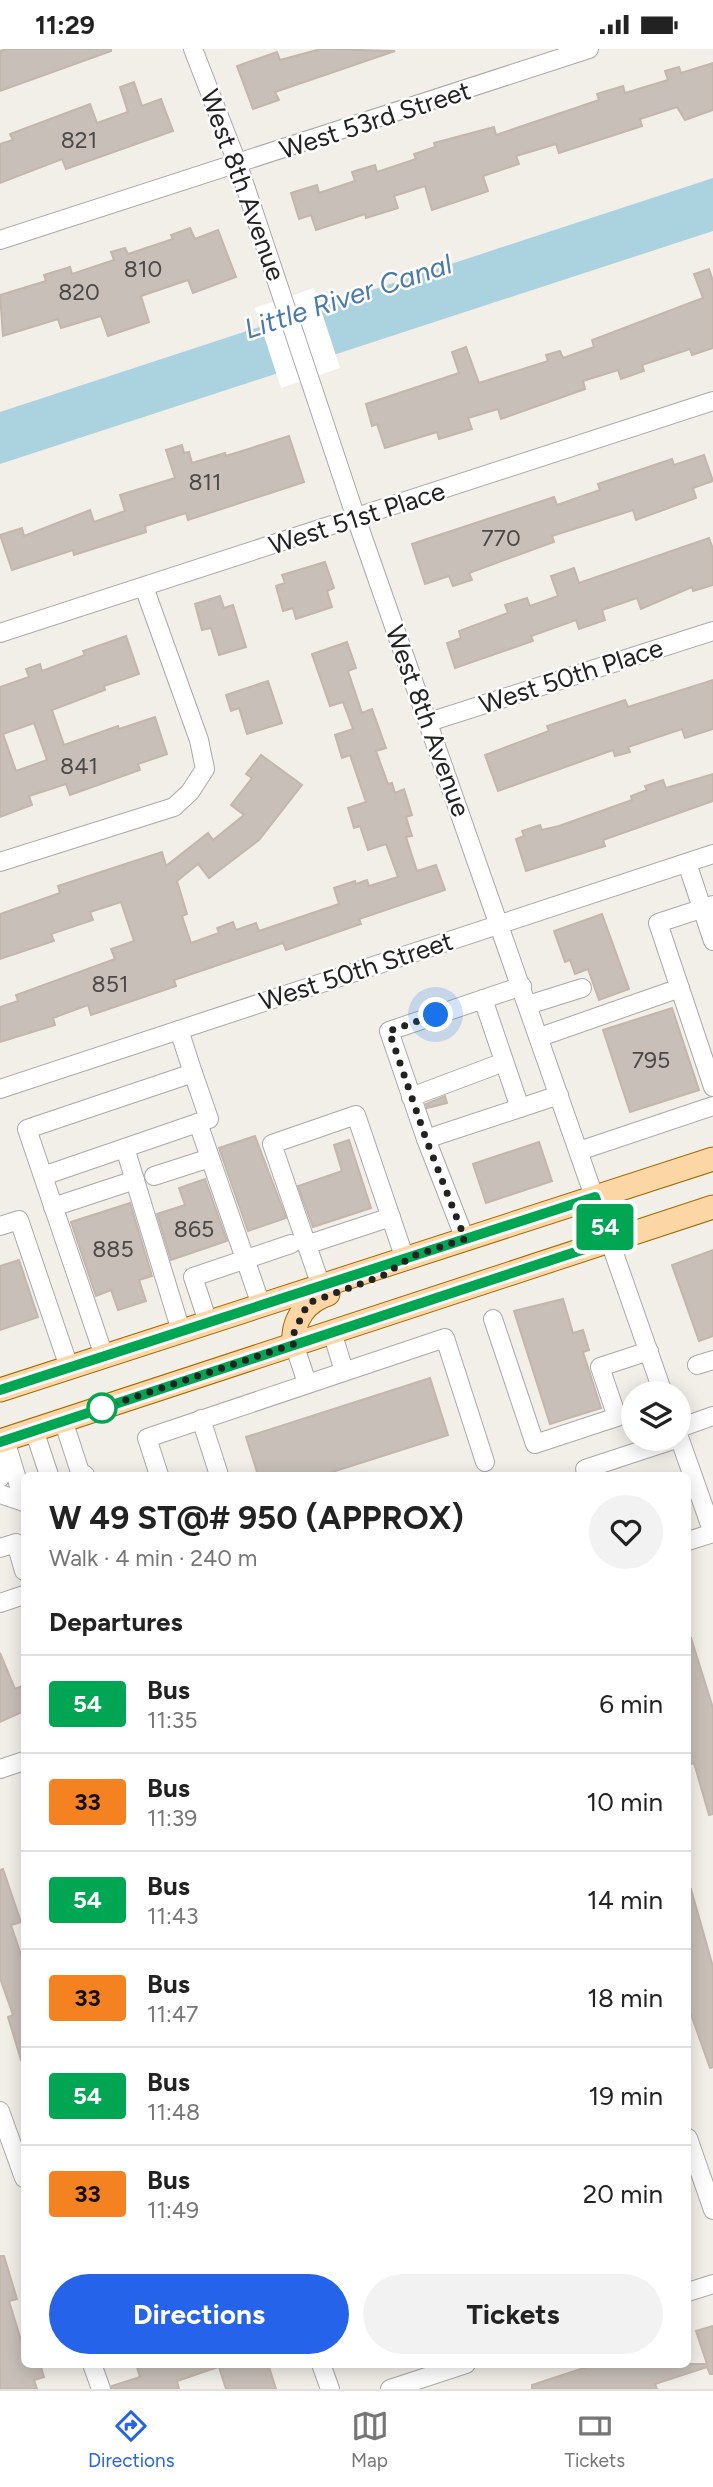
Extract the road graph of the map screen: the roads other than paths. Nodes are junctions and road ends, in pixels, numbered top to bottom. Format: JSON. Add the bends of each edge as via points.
{"nodes":[{"id":1,"x":193,"y":49,"type":"edge"},
{"id":2,"x":589,"y":49,"type":"edge"},
{"id":3,"x":238,"y":165,"type":"junction"},
{"id":4,"x":0,"y":240,"type":"edge"},
{"id":5,"x":713,"y":401,"type":"edge"},
{"id":6,"x":356,"y":519,"type":"junction"},
{"id":7,"x":144,"y":587,"type":"junction"},
{"id":8,"x":713,"y":631,"type":"edge"},
{"id":9,"x":0,"y":633,"type":"edge"},
{"id":10,"x":429,"y":722,"type":"junction"},
{"id":11,"x":713,"y":854,"type":"edge"},
{"id":12,"x":0,"y":862,"type":"edge"},
{"id":13,"x":687,"y":863,"type":"junction"},
{"id":14,"x":708,"y":907,"type":"edge"},
{"id":15,"x":500,"y":923,"type":"junction"},
{"id":16,"x":713,"y":941,"type":"edge"},
{"id":17,"x":522,"y":986,"type":"junction"},
{"id":18,"x":582,"y":988,"type":"dead end"},
{"id":19,"x":680,"y":989,"type":"junction"},
{"id":20,"x":483,"y":999,"type":"junction"},
{"id":21,"x":528,"y":1005,"type":"junction"},
{"id":22,"x":179,"y":1030,"type":"junction"},
{"id":23,"x":540,"y":1037,"type":"junction"},
{"id":24,"x":504,"y":1062,"type":"junction"},
{"id":25,"x":193,"y":1073,"type":"junction"},
{"id":26,"x":713,"y":1087,"type":"edge"},
{"id":27,"x":0,"y":1089,"type":"edge"},
{"id":28,"x":559,"y":1095,"type":"junction"},
{"id":29,"x":411,"y":1097,"type":"junction"},
{"id":30,"x":713,"y":1106,"type":"edge"},
{"id":31,"x":520,"y":1108,"type":"junction"},
{"id":32,"x":198,"y":1123,"type":"junction"},
{"id":33,"x":426,"y":1139,"type":"junction"},
{"id":34,"x":125,"y":1148,"type":"junction"},
{"id":35,"x":579,"y":1150,"type":"junction"},
{"id":36,"x":210,"y":1158,"type":"junction"},
{"id":37,"x":713,"y":1159,"type":"edge"},
{"id":38,"x":43,"y":1176,"type":"junction"},
{"id":39,"x":154,"y":1176,"type":"dead end"},
{"id":40,"x":135,"y":1180,"type":"junction"},
{"id":41,"x":595,"y":1197,"type":"junction"},
{"id":42,"x":53,"y":1207,"type":"junction"},
{"id":43,"x":713,"y":1207,"type":"edge"},
{"id":44,"x":391,"y":1217,"type":"junction"},
{"id":45,"x":0,"y":1226,"type":"edge"},
{"id":46,"x":465,"y":1239,"type":"junction"},
{"id":47,"x":609,"y":1241,"type":"junction"},
{"id":48,"x":299,"y":1244,"type":"junction"},
{"id":49,"x":409,"y":1257,"type":"junction"},
{"id":50,"x":245,"y":1259,"type":"junction"},
{"id":51,"x":321,"y":1286,"type":"junction"},
{"id":52,"x":261,"y":1305,"type":"junction"},
{"id":53,"x":493,"y":1319,"type":"dead end"},
{"id":54,"x":208,"y":1322,"type":"junction"},
{"id":55,"x":181,"y":1331,"type":"junction"},
{"id":56,"x":332,"y":1332,"type":"junction"},
{"id":57,"x":294,"y":1344,"type":"junction"},
{"id":58,"x":649,"y":1351,"type":"junction"},
{"id":59,"x":104,"y":1356,"type":"junction"},
{"id":60,"x":69,"y":1367,"type":"junction"},
{"id":61,"x":344,"y":1371,"type":"junction"},
{"id":62,"x":659,"y":1381,"type":"edge"},
{"id":63,"x":307,"y":1383,"type":"junction"},
{"id":64,"x":0,"y":1390,"type":"edge"},
{"id":65,"x":713,"y":1416,"type":"edge"},
{"id":66,"x":201,"y":1419,"type":"junction"},
{"id":67,"x":63,"y":1420,"type":"junction"},
{"id":68,"x":691,"y":1424,"type":"edge"},
{"id":69,"x":34,"y":1430,"type":"junction"},
{"id":70,"x":3,"y":1441,"type":"edge"},
{"id":71,"x":639,"y":1451,"type":"edge"},
{"id":72,"x":684,"y":1451,"type":"edge"},
{"id":73,"x":485,"y":1462,"type":"dead end"},
{"id":74,"x":0,"y":1464,"type":"edge"},
{"id":75,"x":585,"y":1469,"type":"dead end"},
{"id":76,"x":48,"y":1472,"type":"edge"},
{"id":77,"x":80,"y":1472,"type":"edge"},
{"id":78,"x":158,"y":1472,"type":"edge"},
{"id":79,"x":218,"y":1472,"type":"edge"},
{"id":80,"x":0,"y":1478,"type":"edge"},
{"id":81,"x":21,"y":1493,"type":"edge"},
{"id":82,"x":0,"y":1494,"type":"edge"},
{"id":83,"x":21,"y":1501,"type":"edge"},
{"id":84,"x":709,"y":1508,"type":"edge"},
{"id":85,"x":713,"y":1533,"type":"edge"},
{"id":86,"x":691,"y":1540,"type":"edge"},
{"id":87,"x":8,"y":1546,"type":"edge"},
{"id":88,"x":21,"y":1566,"type":"edge"},
{"id":89,"x":21,"y":1596,"type":"edge"},
{"id":90,"x":0,"y":1603,"type":"edge"},
{"id":91,"x":21,"y":1762,"type":"edge"},
{"id":92,"x":0,"y":1769,"type":"edge"},
{"id":93,"x":0,"y":2111,"type":"edge"},
{"id":94,"x":691,"y":2147,"type":"edge"},
{"id":95,"x":21,"y":2170,"type":"edge"},
{"id":96,"x":713,"y":2210,"type":"edge"},
{"id":97,"x":713,"y":2284,"type":"edge"},
{"id":98,"x":691,"y":2291,"type":"edge"},
{"id":99,"x":93,"y":2368,"type":"edge"},
{"id":100,"x":322,"y":2368,"type":"edge"},
{"id":101,"x":454,"y":2368,"type":"edge"},
{"id":102,"x":101,"y":2389,"type":"edge"},
{"id":103,"x":330,"y":2389,"type":"edge"},
{"id":104,"x":390,"y":2389,"type":"edge"}],
"edges":[{"from":1,"to":3,"type":"street","name":"West 8th Avenue"},
{"from":2,"to":3,"type":"street","name":"West 53rd Street"},
{"from":3,"to":4,"type":"street","name":"West 53rd Street"},
{"from":3,"to":6,"type":"street","name":"West 8th Avenue"},
{"from":5,"to":6,"type":"street","name":"West 51st Place"},
{"from":6,"to":7,"type":"street","name":"West 51st Place"},
{"from":6,"to":10,"type":"street","name":"West 8th Avenue"},
{"from":7,"to":9,"type":"street","name":"West 51st Place"},
{"from":7,"to":12,"type":"street","via":[[199,740],[205,769],[174,807]]},
{"from":8,"to":10,"type":"street","name":"West 50th Place"},
{"from":10,"to":15,"type":"street","name":"West 8th Avenue"},
{"from":11,"to":13,"type":"street","name":"West 50th Street"},
{"from":13,"to":14,"type":"street"},
{"from":13,"to":15,"type":"street","name":"West 50th Street"},
{"from":14,"to":16,"type":"street"},
{"from":14,"to":19,"type":"street","via":[[659,923]]},
{"from":15,"to":17,"type":"street","name":"West 8th Avenue"},
{"from":15,"to":22,"type":"street","name":"West 50th Street"},
{"from":17,"to":20,"type":"street"},
{"from":17,"to":21,"type":"street","name":"West 8th Avenue"},
{"from":18,"to":21,"type":"street"},
{"from":19,"to":23,"type":"street"},
{"from":19,"to":26,"type":"street"},
{"from":20,"to":24,"type":"street"},
{"from":20,"to":29,"type":"street","via":[[389,1031]]},
{"from":21,"to":23,"type":"street","name":"West 8th Avenue"},
{"from":22,"to":25,"type":"street"},
{"from":22,"to":27,"type":"street","name":"West 50th Street"},
{"from":23,"to":28,"type":"street","name":"West 8th Avenue"},
{"from":24,"to":29,"type":"street"},
{"from":24,"to":31,"type":"street"},
{"from":25,"to":32,"type":"street","via":[[209,1119]]},
{"from":25,"to":38,"type":"street","via":[[27,1129]]},
{"from":28,"to":31,"type":"street"},
{"from":28,"to":35,"type":"street","name":"West 8th Avenue"},
{"from":29,"to":33,"type":"street"},
{"from":30,"to":35,"type":"street"},
{"from":31,"to":33,"type":"street"},
{"from":32,"to":34,"type":"street"},
{"from":32,"to":36,"type":"street"},
{"from":33,"to":46,"type":"street"},
{"from":34,"to":38,"type":"street"},
{"from":34,"to":40,"type":"street"},
{"from":35,"to":41,"type":"street","name":"West 8th Avenue"},
{"from":36,"to":39,"type":"street"},
{"from":36,"to":50,"type":"street"},
{"from":37,"to":41,"type":"main road"},
{"from":38,"to":42,"type":"street"},
{"from":40,"to":42,"type":"street"},
{"from":40,"to":55,"type":"street"},
{"from":41,"to":46,"type":"main road"},
{"from":41,"to":47,"type":"street","name":"West 8th Avenue"},
{"from":42,"to":59,"type":"street"},
{"from":43,"to":47,"type":"main road"},
{"from":44,"to":48,"type":"street"},
{"from":44,"to":48,"type":"street","via":[[356,1115],[272,1144]]},
{"from":44,"to":49,"type":"street"},
{"from":45,"to":60,"type":"street","via":[[19,1220]]},
{"from":46,"to":49,"type":"main road"},
{"from":47,"to":56,"type":"main road"},
{"from":47,"to":58,"type":"street","name":"West 8th Avenue"},
{"from":48,"to":50,"type":"street"},
{"from":48,"to":51,"type":"street"},
{"from":49,"to":51,"type":"main road"},
{"from":49,"to":57,"type":"main road","via":[[382,1276],[308,1303],[293,1335]]},
{"from":50,"to":52,"type":"street"},
{"from":50,"to":54,"type":"street","via":[[193,1277]]},
{"from":51,"to":52,"type":"main road"},
{"from":52,"to":54,"type":"main road"},
{"from":53,"to":58,"type":"street","via":[[535,1444],[617,1417],[600,1367]]},
{"from":54,"to":55,"type":"main road"},
{"from":55,"to":59,"type":"main road"},
{"from":56,"to":57,"type":"main road"},
{"from":56,"to":61,"type":"street"},
{"from":57,"to":63,"type":"street"},
{"from":57,"to":67,"type":"main road"},
{"from":58,"to":62,"type":"street","name":"West 8th Avenue"},
{"from":59,"to":60,"type":"main road"},
{"from":60,"to":64,"type":"main road"},
{"from":61,"to":63,"type":"street"},
{"from":61,"to":73,"type":"street","via":[[445,1338]]},
{"from":63,"to":66,"type":"street"},
{"from":65,"to":68,"type":"street"},
{"from":66,"to":78,"type":"street","via":[[146,1438]]},
{"from":66,"to":79,"type":"street"},
{"from":67,"to":69,"type":"main road"},
{"from":67,"to":77,"type":"street"},
{"from":69,"to":70,"type":"main road"},
{"from":69,"to":76,"type":"street"},
{"from":70,"to":81,"type":"street"},
{"from":71,"to":75,"type":"street"},
{"from":72,"to":84,"type":"street"},
{"from":74,"to":80,"type":"street"},
{"from":82,"to":83,"type":"street"},
{"from":84,"to":85,"type":"street"},
{"from":85,"to":86,"type":"street"},
{"from":87,"to":88,"type":"street"},
{"from":89,"to":90,"type":"street"},
{"from":91,"to":92,"type":"street"},
{"from":93,"to":95,"type":"street"},
{"from":94,"to":96,"type":"street"},
{"from":97,"to":98,"type":"street"},
{"from":99,"to":102,"type":"street"},
{"from":100,"to":103,"type":"street"},
{"from":101,"to":104,"type":"street"}]}
